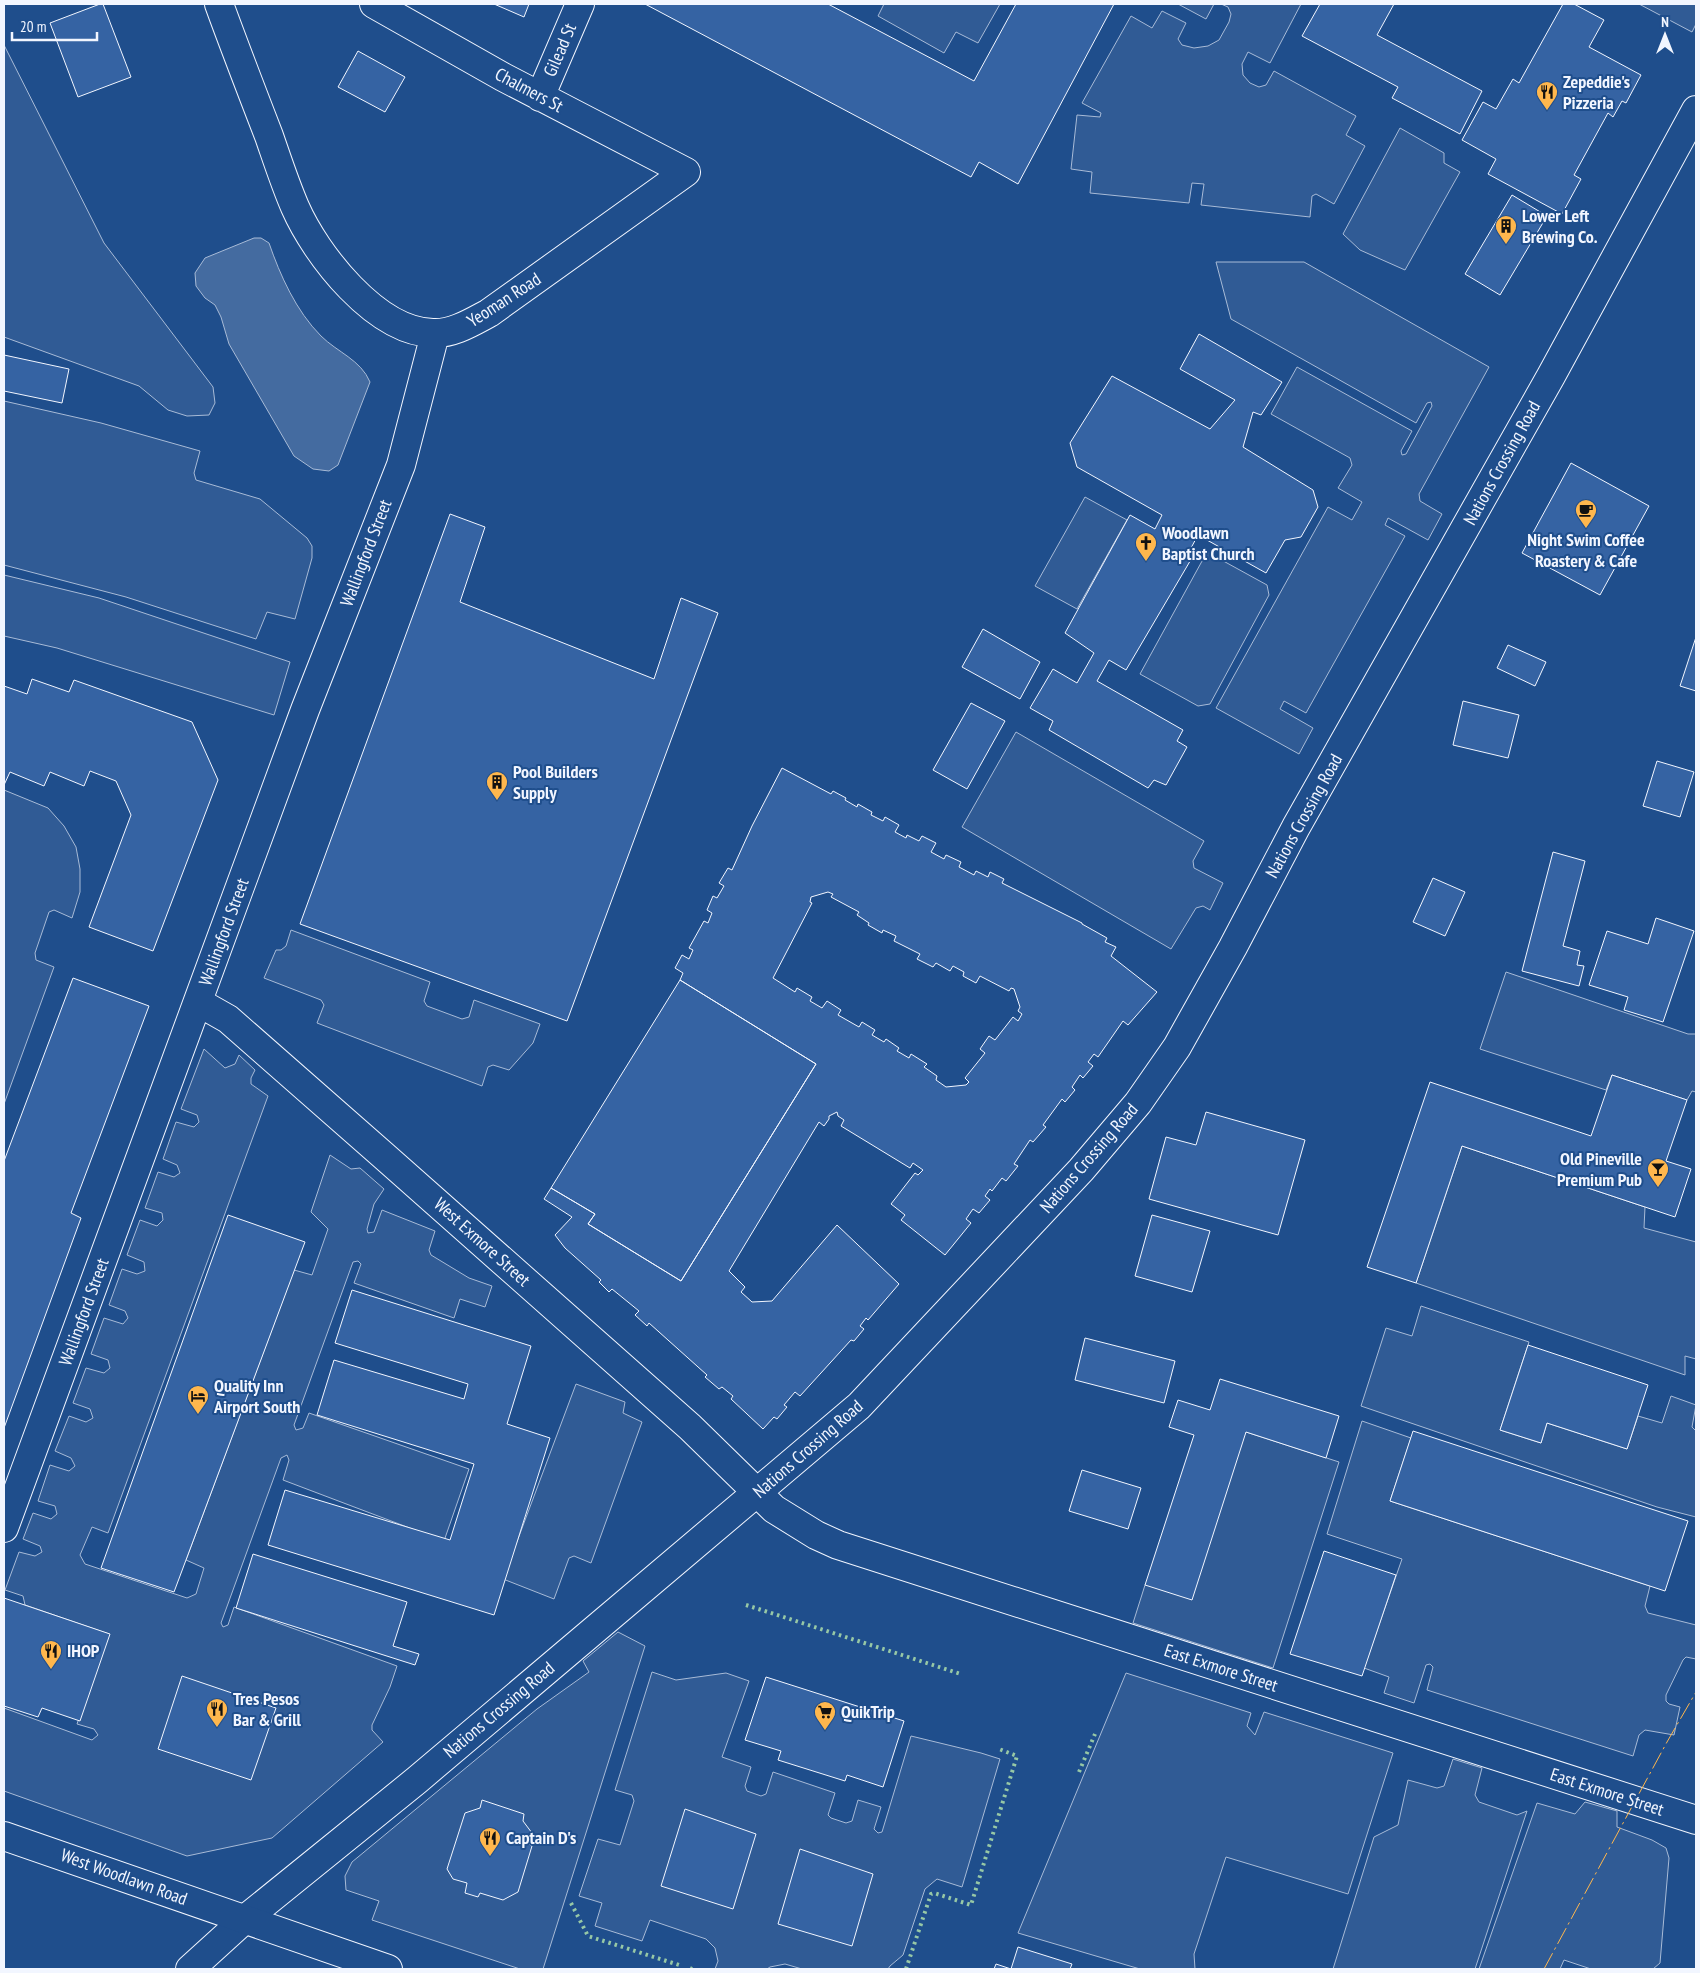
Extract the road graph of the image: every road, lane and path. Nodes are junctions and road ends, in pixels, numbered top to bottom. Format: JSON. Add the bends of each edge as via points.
{"nodes":[{"id":1,"x":219,"y":4,"type":"edge"},
{"id":2,"x":374,"y":4,"type":"edge"},
{"id":3,"x":580,"y":4,"type":"edge"},
{"id":4,"x":540,"y":97,"type":"junction"},
{"id":5,"x":1696,"y":110,"type":"edge"},
{"id":6,"x":686,"y":172,"type":"joint"},
{"id":7,"x":435,"y":334,"type":"junction"},
{"id":8,"x":198,"y":1002,"type":"junction"},
{"id":9,"x":757,"y":1494,"type":"junction"},
{"id":10,"x":4,"y":1528,"type":"edge"},
{"id":11,"x":1696,"y":1820,"type":"edge"},
{"id":12,"x":4,"y":1836,"type":"edge"},
{"id":13,"x":244,"y":1920,"type":"junction"},
{"id":14,"x":190,"y":1969,"type":"edge"},
{"id":15,"x":388,"y":1969,"type":"edge"}],
"edges":[{"from":1,"to":7,"type":"street","name":"Yeoman Road","via":[[296,208],[321,251],[341,277],[375,308],[401,326]]},
{"from":2,"to":4,"type":"street","name":"Chalmers St"},
{"from":3,"to":4,"type":"street","name":"Gilead St"},
{"from":4,"to":6,"type":"street","name":"Chalmers St"},
{"from":5,"to":9,"type":"street","name":"Nations Crossing Road","via":[[1177,1047],[1138,1103],[1081,1170],[960,1300],[859,1406]]},
{"from":6,"to":7,"type":"street","name":"Yeoman Road","via":[[489,313],[459,329]]},
{"from":7,"to":8,"type":"street","name":"Wallingford Street","via":[[401,465],[305,710]]},
{"from":8,"to":9,"type":"street","name":"West Exmore Street","via":[[228,1019],[347,1123],[690,1427]]},
{"from":8,"to":10,"type":"street","name":"Wallingford Street"},
{"from":9,"to":11,"type":"street","name":"East Exmore Street","via":[[796,1524],[838,1545]]},
{"from":9,"to":13,"type":"street","name":"Nations Crossing Road","via":[[417,1780]]},
{"from":12,"to":13,"type":"street","name":"West Woodlawn Road"},
{"from":13,"to":14,"type":"street","name":"Nations Crossing Road"},
{"from":13,"to":15,"type":"street","name":"West Woodlawn Road"}]}
